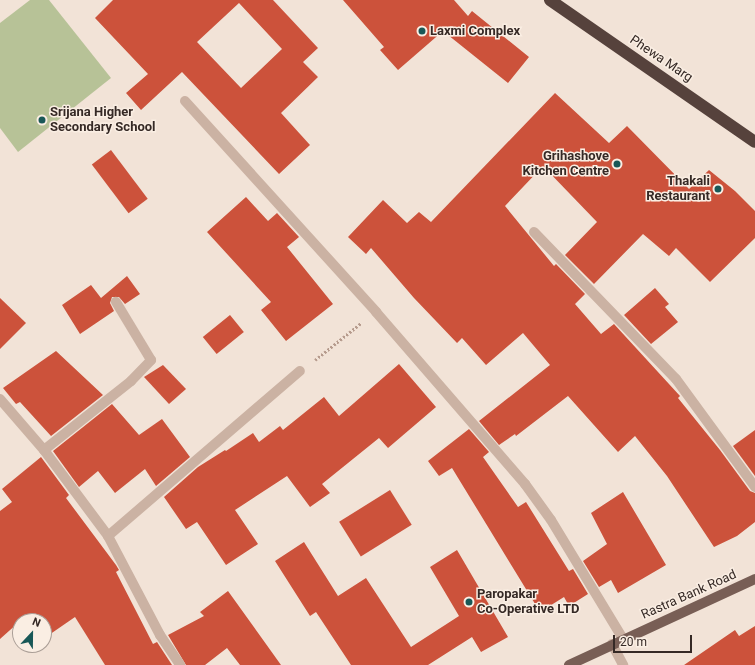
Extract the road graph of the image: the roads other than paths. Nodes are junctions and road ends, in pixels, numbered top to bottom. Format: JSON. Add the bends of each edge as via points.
{"nodes":[{"id":1,"x":550,"y":0,"type":"edge"},
{"id":2,"x":185,"y":101,"type":"dead end"},
{"id":3,"x":755,"y":142,"type":"edge"},
{"id":4,"x":534,"y":232,"type":"dead end"},
{"id":5,"x":116,"y":302,"type":"dead end"},
{"id":6,"x":300,"y":371,"type":"road end"},
{"id":7,"x":0,"y":399,"type":"edge"},
{"id":8,"x":44,"y":450,"type":"junction"},
{"id":9,"x":755,"y":487,"type":"edge"},
{"id":10,"x":108,"y":536,"type":"junction"},
{"id":11,"x":755,"y":580,"type":"edge"},
{"id":12,"x":623,"y":639,"type":"junction"},
{"id":13,"x":612,"y":644,"type":"junction"},
{"id":14,"x":180,"y":665,"type":"edge"},
{"id":15,"x":569,"y":665,"type":"edge"},
{"id":16,"x":623,"y":665,"type":"edge"}],
"edges":[{"from":1,"to":3,"type":"highway","name":"Phewa Marg"},
{"from":2,"to":12,"type":"street","via":[[376,312],[525,484],[551,520]]},
{"from":4,"to":9,"type":"street","via":[[676,379]]},
{"from":5,"to":8,"type":"street","via":[[151,360],[131,380]]},
{"from":6,"to":10,"type":"street"},
{"from":7,"to":8,"type":"street"},
{"from":8,"to":10,"type":"street"},
{"from":10,"to":14,"type":"street","via":[[160,635]]},
{"from":11,"to":12,"type":"main road","name":"Rastra Bank Road"},
{"from":12,"to":13,"type":"main road","name":"Rastra Bank Road"},
{"from":13,"to":15,"type":"main road","name":"Rastra Bank Road"},
{"from":13,"to":16,"type":"street"}]}
